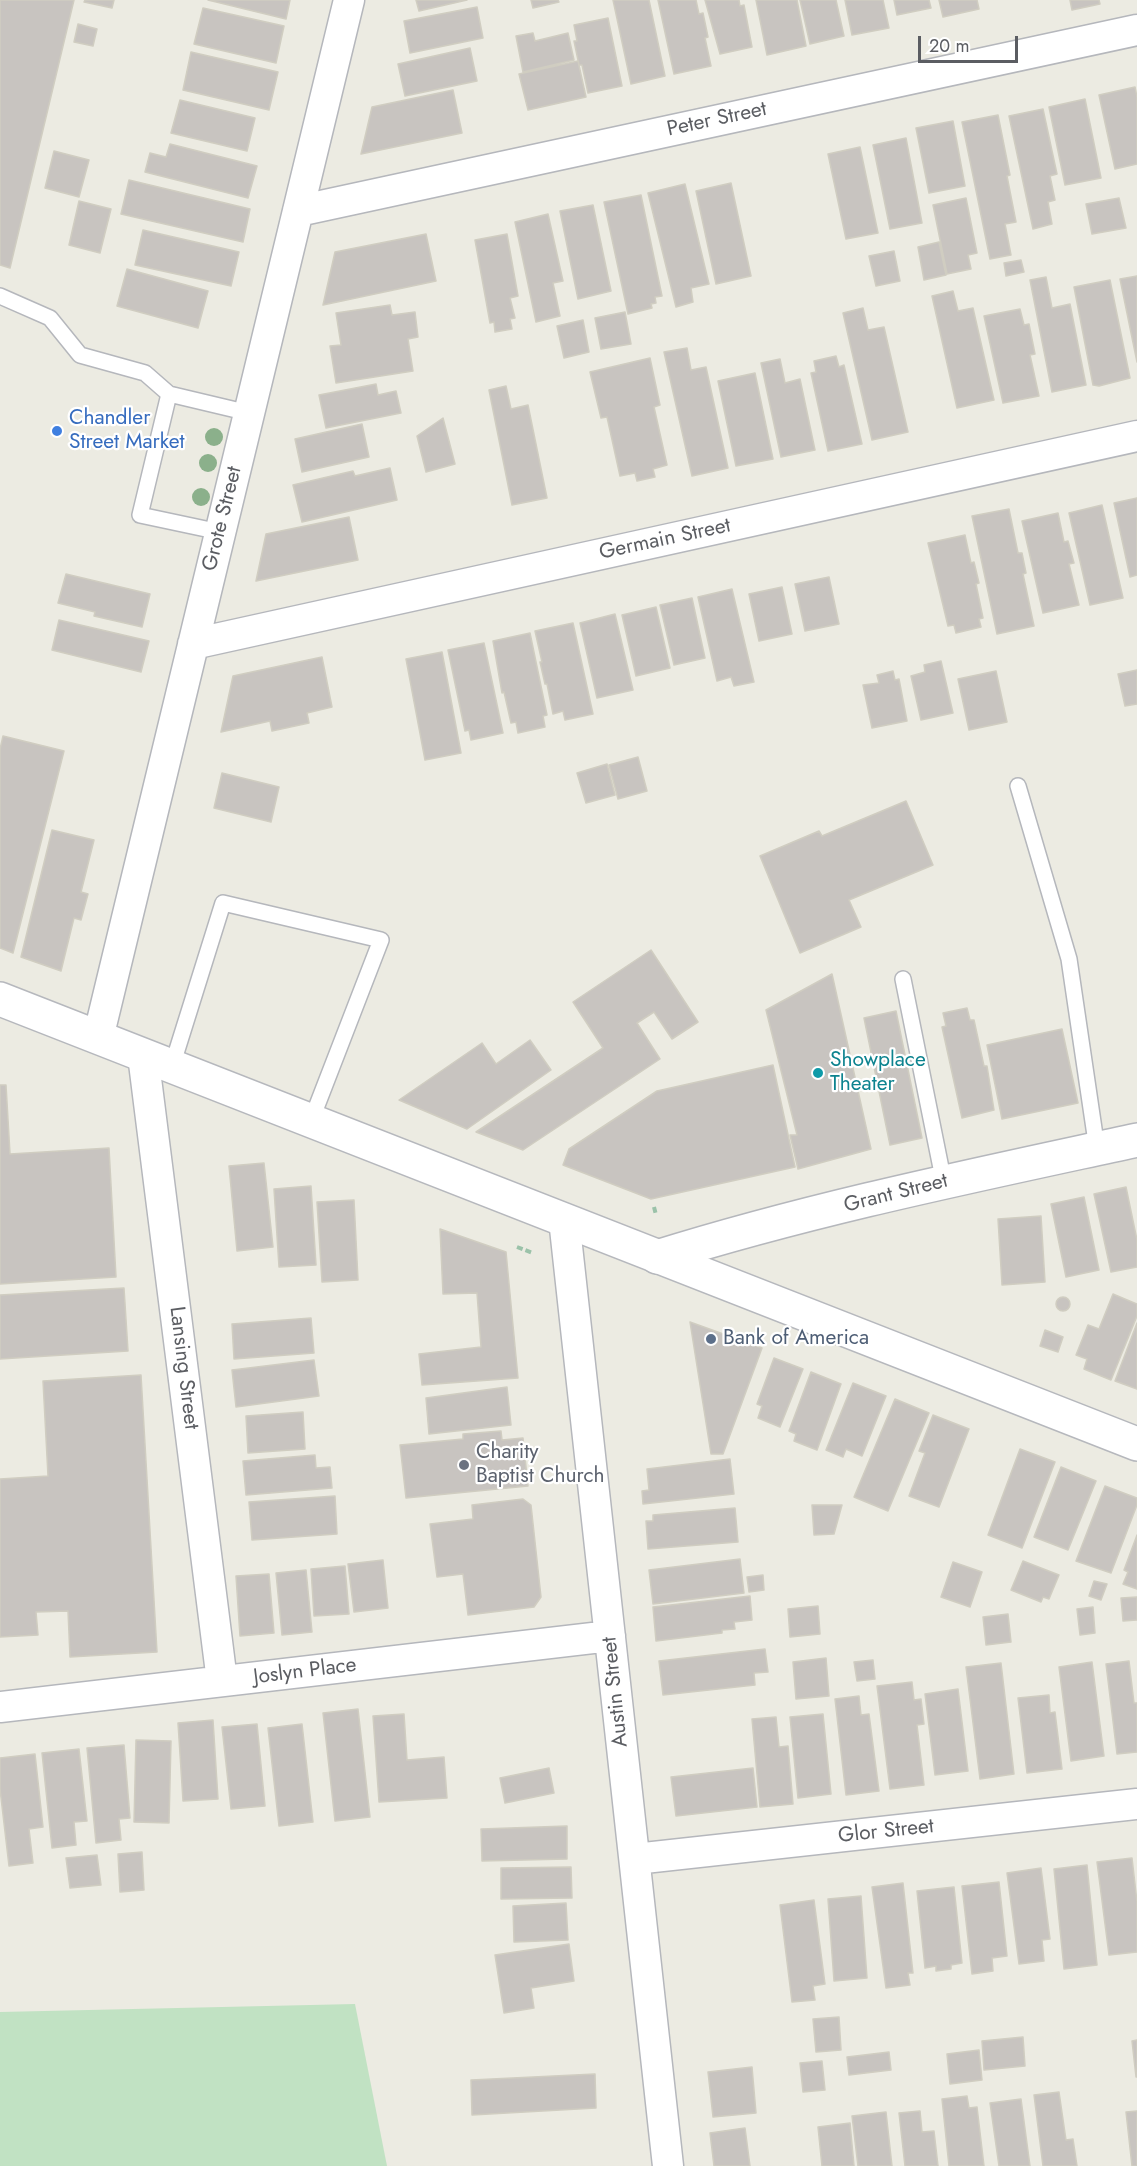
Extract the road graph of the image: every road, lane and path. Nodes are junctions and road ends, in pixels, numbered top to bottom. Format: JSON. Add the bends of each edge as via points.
{"nodes":[{"id":1,"x":349,"y":0,"type":"edge"},
{"id":2,"x":1137,"y":30,"type":"edge"},
{"id":3,"x":298,"y":211,"type":"junction"},
{"id":4,"x":0,"y":296,"type":"edge"},
{"id":5,"x":169,"y":394,"type":"junction"},
{"id":6,"x":249,"y":413,"type":"junction"},
{"id":7,"x":1137,"y":436,"type":"edge"},
{"id":8,"x":220,"y":532,"type":"junction"},
{"id":9,"x":193,"y":644,"type":"junction"},
{"id":10,"x":1018,"y":786,"type":"dead end"},
{"id":11,"x":903,"y":979,"type":"dead end"},
{"id":12,"x":0,"y":999,"type":"edge"},
{"id":13,"x":98,"y":1038,"type":"junction"},
{"id":14,"x":158,"y":1060,"type":"junction"},
{"id":15,"x":311,"y":1121,"type":"junction"},
{"id":16,"x":1137,"y":1140,"type":"edge"},
{"id":17,"x":1097,"y":1149,"type":"junction"},
{"id":18,"x":944,"y":1183,"type":"junction"},
{"id":19,"x":654,"y":1208,"type":"dead end"},
{"id":20,"x":656,"y":1215,"type":"dead end"},
{"id":21,"x":564,"y":1219,"type":"junction"},
{"id":22,"x":517,"y":1247,"type":"dead end"},
{"id":23,"x":533,"y":1253,"type":"dead end"},
{"id":24,"x":657,"y":1257,"type":"junction"},
{"id":25,"x":1137,"y":1443,"type":"edge"},
{"id":26,"x":610,"y":1636,"type":"junction"},
{"id":27,"x":222,"y":1681,"type":"junction"},
{"id":28,"x":0,"y":1707,"type":"edge"},
{"id":29,"x":1137,"y":1804,"type":"edge"},
{"id":30,"x":634,"y":1859,"type":"junction"},
{"id":31,"x":668,"y":2166,"type":"edge"}],
"edges":[{"from":1,"to":3,"type":"street","name":"Grote Street"},
{"from":2,"to":3,"type":"street","name":"Peter Street"},
{"from":3,"to":6,"type":"street","name":"Grote Street"},
{"from":4,"to":5,"type":"lane","via":[[50,318],[80,354],[145,373]]},
{"from":5,"to":6,"type":"lane"},
{"from":5,"to":8,"type":"lane","via":[[140,515]]},
{"from":6,"to":8,"type":"street","name":"Grote Street"},
{"from":7,"to":9,"type":"street","name":"Germain Street"},
{"from":8,"to":9,"type":"street","name":"Grote Street"},
{"from":9,"to":13,"type":"street","name":"Grote Street"},
{"from":10,"to":17,"type":"lane","via":[[1069,959]]},
{"from":11,"to":18,"type":"lane"},
{"from":12,"to":13,"type":"main road"},
{"from":13,"to":14,"type":"main road"},
{"from":14,"to":15,"type":"main road"},
{"from":14,"to":15,"type":"lane","via":[[224,903],[381,940]]},
{"from":14,"to":27,"type":"street","name":"Lansing Street"},
{"from":15,"to":21,"type":"main road"},
{"from":16,"to":17,"type":"main road","name":"Grant Street"},
{"from":17,"to":18,"type":"main road","name":"Grant Street"},
{"from":18,"to":24,"type":"main road","name":"Grant Street","via":[[718,1238]]},
{"from":19,"to":20,"type":"path"},
{"from":21,"to":24,"type":"main road"},
{"from":21,"to":26,"type":"street","name":"Austin Street"},
{"from":22,"to":23,"type":"path"},
{"from":24,"to":25,"type":"main road"},
{"from":26,"to":27,"type":"street","name":"Joslyn Place"},
{"from":26,"to":30,"type":"street","name":"Austin Street"},
{"from":27,"to":28,"type":"street","name":"Joslyn Place"},
{"from":29,"to":30,"type":"street","name":"Glor Street"},
{"from":30,"to":31,"type":"street","name":"Austin Street"}]}
